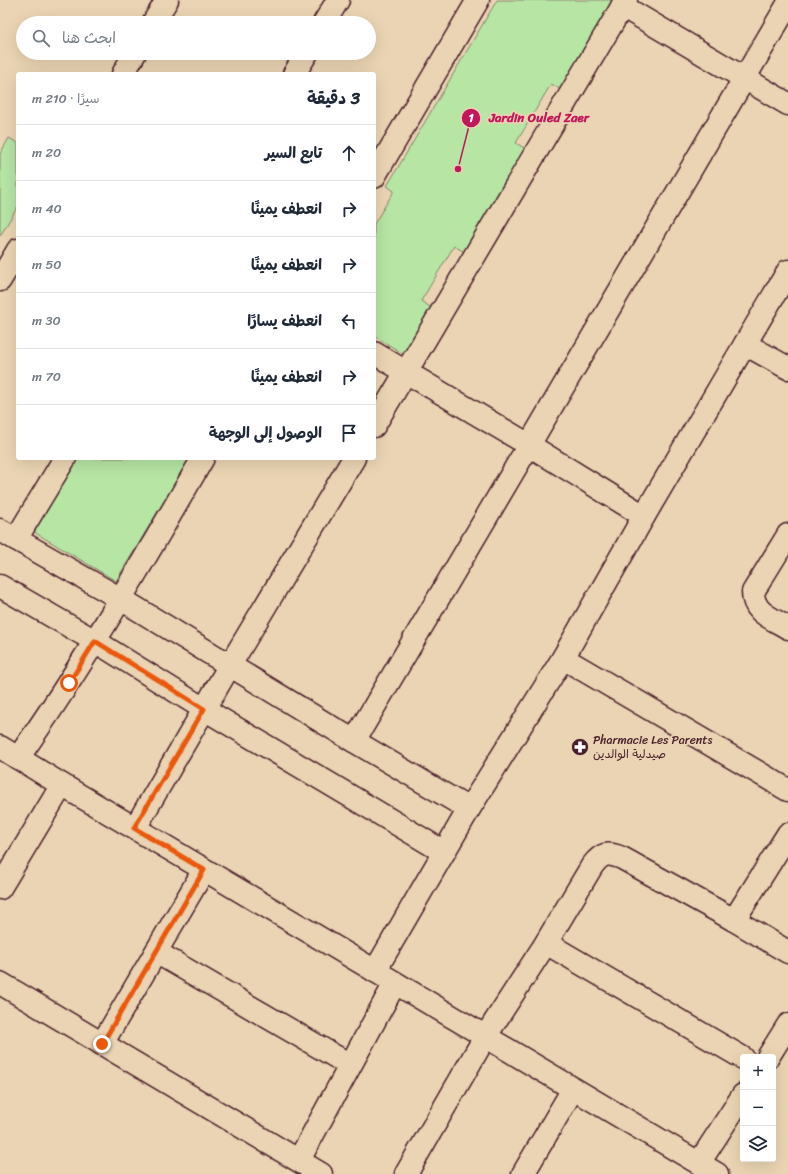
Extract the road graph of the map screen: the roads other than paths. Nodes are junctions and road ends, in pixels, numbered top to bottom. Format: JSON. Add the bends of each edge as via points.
{"nodes":[{"id":1,"x":167,"y":0,"type":"edge"},
{"id":2,"x":338,"y":0,"type":"edge"},
{"id":3,"x":478,"y":0,"type":"edge"},
{"id":4,"x":624,"y":3,"type":"edge"},
{"id":5,"x":788,"y":4,"type":"edge"},
{"id":6,"x":157,"y":16,"type":"edge"},
{"id":7,"x":328,"y":16,"type":"edge"},
{"id":8,"x":131,"y":60,"type":"edge"},
{"id":9,"x":302,"y":60,"type":"edge"},
{"id":10,"x":124,"y":72,"type":"edge"},
{"id":11,"x":295,"y":72,"type":"edge"},
{"id":12,"x":744,"y":78,"type":"junction"},
{"id":13,"x":788,"y":104,"type":"edge"},
{"id":14,"x":376,"y":174,"type":"edge"},
{"id":15,"x":16,"y":253,"type":"edge"},
{"id":16,"x":788,"y":271,"type":"edge"},
{"id":17,"x":0,"y":280,"type":"edge"},
{"id":18,"x":745,"y":344,"type":"junction"},
{"id":19,"x":376,"y":354,"type":"edge"},
{"id":20,"x":788,"y":368,"type":"edge"},
{"id":21,"x":406,"y":373,"type":"junction"},
{"id":22,"x":376,"y":423,"type":"edge"},
{"id":23,"x":529,"y":445,"type":"junction"},
{"id":24,"x":64,"y":460,"type":"edge"},
{"id":25,"x":202,"y":460,"type":"edge"},
{"id":26,"x":353,"y":460,"type":"edge"},
{"id":27,"x":644,"y":516,"type":"junction"},
{"id":28,"x":8,"y":534,"type":"edge"},
{"id":29,"x":788,"y":534,"type":"edge"},
{"id":30,"x":0,"y":586,"type":"edge"},
{"id":31,"x":122,"y":599,"type":"junction"},
{"id":32,"x":788,"y":628,"type":"edge"},
{"id":33,"x":95,"y":641,"type":"junction"},
{"id":34,"x":563,"y":658,"type":"junction"},
{"id":35,"x":230,"y":665,"type":"junction"},
{"id":36,"x":204,"y":709,"type":"junction"},
{"id":37,"x":354,"y":741,"type":"junction"},
{"id":38,"x":0,"y":747,"type":"edge"},
{"id":39,"x":18,"y":758,"type":"junction"},
{"id":40,"x":62,"y":785,"type":"junction"},
{"id":41,"x":788,"y":790,"type":"edge"},
{"id":42,"x":469,"y":809,"type":"junction"},
{"id":43,"x":134,"y":828,"type":"junction"},
{"id":44,"x":788,"y":834,"type":"edge"},
{"id":45,"x":444,"y":852,"type":"junction"},
{"id":46,"x":204,"y":870,"type":"junction"},
{"id":47,"x":0,"y":888,"type":"edge"},
{"id":48,"x":734,"y":920,"type":"junction"},
{"id":49,"x":546,"y":943,"type":"junction"},
{"id":50,"x":156,"y":952,"type":"junction"},
{"id":51,"x":788,"y":952,"type":"edge"},
{"id":52,"x":374,"y":971,"type":"junction"},
{"id":53,"x":0,"y":982,"type":"edge"},
{"id":54,"x":395,"y":983,"type":"junction"},
{"id":55,"x":788,"y":1025,"type":"edge"},
{"id":56,"x":485,"y":1037,"type":"junction"},
{"id":57,"x":102,"y":1044,"type":"junction"},
{"id":58,"x":770,"y":1054,"type":"edge"},
{"id":59,"x":740,"y":1056,"type":"edge"},
{"id":60,"x":350,"y":1065,"type":"junction"},
{"id":61,"x":573,"y":1089,"type":"junction"},
{"id":62,"x":740,"y":1102,"type":"edge"},
{"id":63,"x":299,"y":1160,"type":"junction"},
{"id":64,"x":708,"y":1169,"type":"edge"},
{"id":65,"x":525,"y":1173,"type":"edge"},
{"id":66,"x":322,"y":1174,"type":"edge"},
{"id":67,"x":406,"y":1174,"type":"edge"}],
"edges":[{"from":1,"to":6,"type":"street"},
{"from":2,"to":7,"type":"street"},
{"from":3,"to":14,"type":"street"},
{"from":4,"to":12,"type":"street"},
{"from":4,"to":21,"type":"street"},
{"from":5,"to":12,"type":"street"},
{"from":8,"to":10,"type":"street"},
{"from":9,"to":11,"type":"street"},
{"from":12,"to":13,"type":"street"},
{"from":12,"to":23,"type":"street"},
{"from":15,"to":17,"type":"street"},
{"from":16,"to":18,"type":"street"},
{"from":18,"to":20,"type":"street"},
{"from":18,"to":27,"type":"street"},
{"from":19,"to":21,"type":"street"},
{"from":21,"to":22,"type":"street"},
{"from":21,"to":23,"type":"street"},
{"from":23,"to":27,"type":"street"},
{"from":23,"to":37,"type":"street"},
{"from":24,"to":28,"type":"street"},
{"from":25,"to":31,"type":"street"},
{"from":26,"to":35,"type":"street"},
{"from":27,"to":34,"type":"street"},
{"from":28,"to":31,"type":"street"},
{"from":29,"to":32,"type":"street","via":[[753,592],[757,608]]},
{"from":30,"to":33,"type":"street"},
{"from":31,"to":33,"type":"street"},
{"from":31,"to":35,"type":"street"},
{"from":33,"to":36,"type":"street"},
{"from":33,"to":39,"type":"street"},
{"from":34,"to":41,"type":"street"},
{"from":34,"to":42,"type":"street"},
{"from":35,"to":36,"type":"street"},
{"from":35,"to":37,"type":"street"},
{"from":36,"to":43,"type":"street"},
{"from":36,"to":45,"type":"street"},
{"from":37,"to":42,"type":"street"},
{"from":38,"to":39,"type":"street"},
{"from":39,"to":40,"type":"street"},
{"from":40,"to":43,"type":"street"},
{"from":40,"to":47,"type":"street"},
{"from":42,"to":45,"type":"street"},
{"from":43,"to":46,"type":"street"},
{"from":44,"to":48,"type":"street"},
{"from":45,"to":52,"type":"street"},
{"from":46,"to":50,"type":"street"},
{"from":46,"to":52,"type":"street"},
{"from":48,"to":49,"type":"street","via":[[622,858],[606,854],[598,858],[592,866]]},
{"from":48,"to":51,"type":"street"},
{"from":49,"to":56,"type":"street"},
{"from":49,"to":59,"type":"street"},
{"from":50,"to":57,"type":"street"},
{"from":50,"to":60,"type":"street"},
{"from":52,"to":54,"type":"street"},
{"from":53,"to":57,"type":"street"},
{"from":54,"to":56,"type":"street"},
{"from":54,"to":60,"type":"street"},
{"from":55,"to":58,"type":"street"},
{"from":56,"to":61,"type":"street"},
{"from":56,"to":67,"type":"street"},
{"from":57,"to":63,"type":"street"},
{"from":60,"to":63,"type":"street"},
{"from":61,"to":64,"type":"street"},
{"from":61,"to":65,"type":"street"},
{"from":62,"to":64,"type":"street"},
{"from":63,"to":66,"type":"street"}]}
